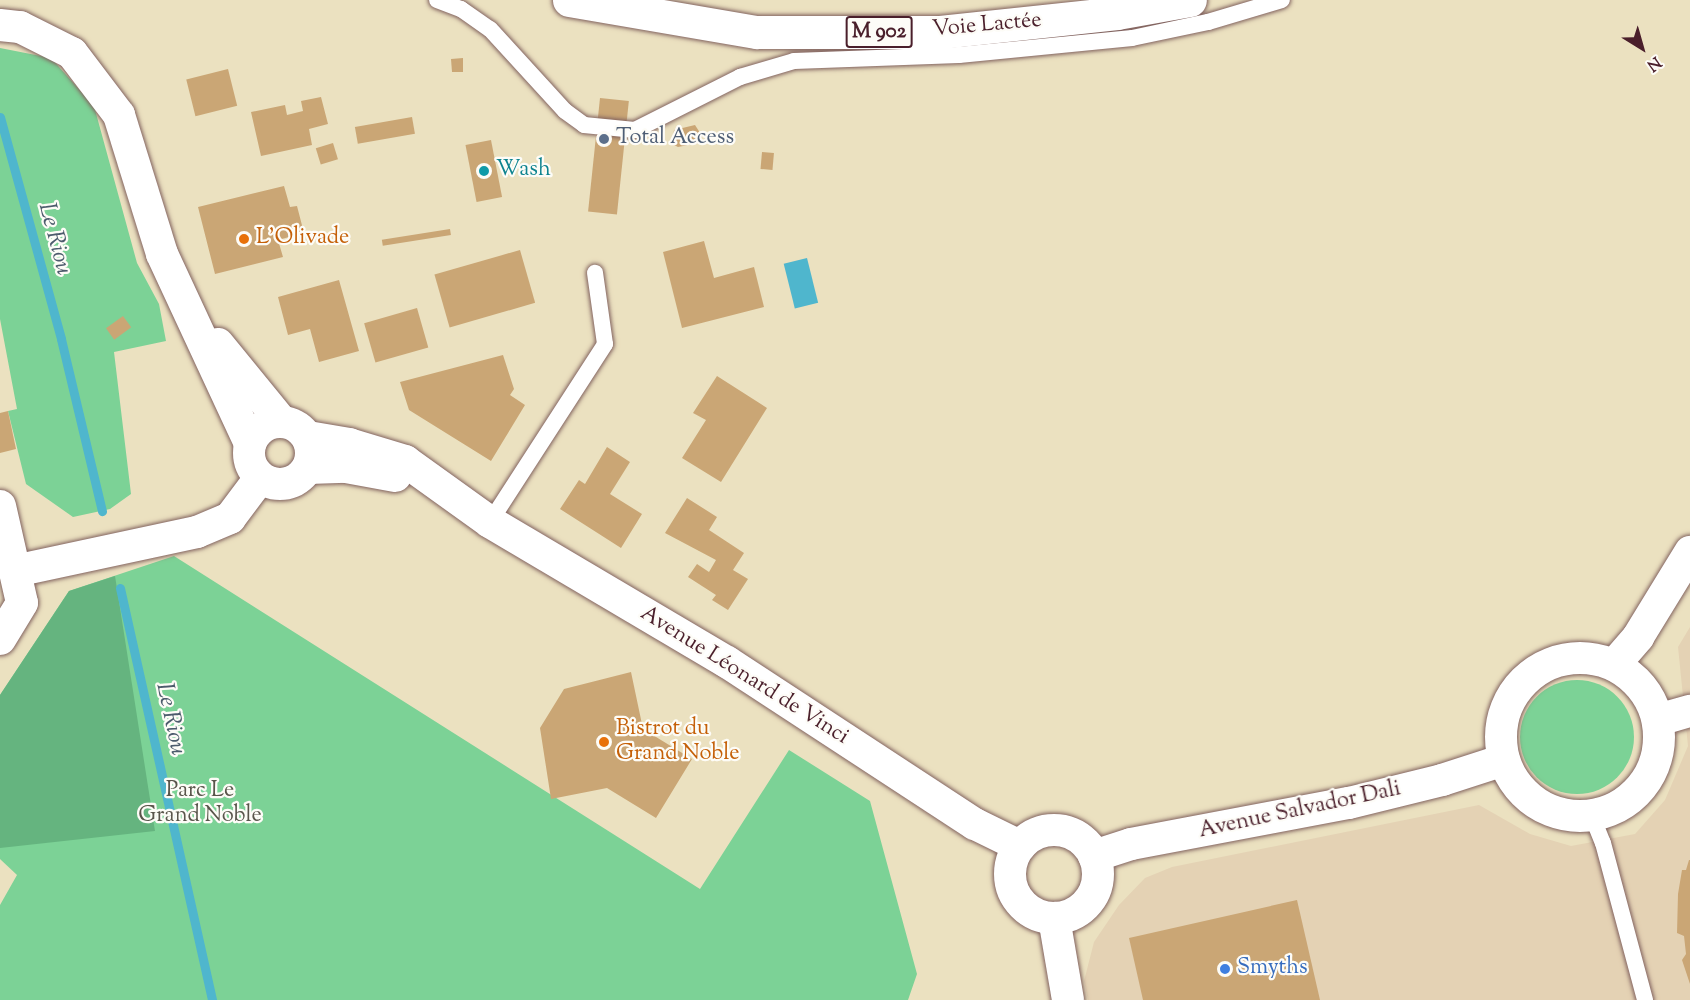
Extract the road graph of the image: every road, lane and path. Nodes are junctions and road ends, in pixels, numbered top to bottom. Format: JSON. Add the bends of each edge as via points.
{"nodes":[{"id":1,"x":437,"y":0,"type":"edge"},
{"id":2,"x":569,"y":0,"type":"edge"},
{"id":3,"x":1190,"y":0,"type":"edge"},
{"id":4,"x":1282,"y":0,"type":"edge"},
{"id":5,"x":0,"y":25,"type":"edge"},
{"id":6,"x":595,"y":273,"type":"dead end"},
{"id":7,"x":185,"y":300,"type":"junction"},
{"id":8,"x":281,"y":422,"type":"junction"},
{"id":9,"x":308,"y":437,"type":"junction"},
{"id":10,"x":250,"y":444,"type":"junction"},
{"id":11,"x":309,"y":468,"type":"junction"},
{"id":12,"x":260,"y":478,"type":"junction"},
{"id":13,"x":0,"y":506,"type":"edge"},
{"id":14,"x":479,"y":515,"type":"junction"},
{"id":15,"x":1690,"y":552,"type":"edge"},
{"id":16,"x":15,"y":571,"type":"junction"},
{"id":17,"x":0,"y":639,"type":"edge"},
{"id":18,"x":1614,"y":665,"type":"junction"},
{"id":19,"x":1690,"y":711,"type":"edge"},
{"id":20,"x":1658,"y":720,"type":"junction"},
{"id":21,"x":1504,"y":760,"type":"junction"},
{"id":22,"x":1592,"y":816,"type":"junction"},
{"id":23,"x":1020,"y":846,"type":"junction"},
{"id":24,"x":1094,"y":856,"type":"junction"},
{"id":25,"x":1054,"y":918,"type":"junction"},
{"id":26,"x":1068,"y":1000,"type":"edge"},
{"id":27,"x":1645,"y":1000,"type":"edge"}],
"edges":[{"from":1,"to":4,"type":"lane","via":[[461,9],[490,29],[565,111],[584,125],[635,130],[740,77],[794,61],[970,54],[1132,38],[1208,22]]},
{"from":2,"to":3,"type":"highway","name":"Voie Lactée","number":"M 902","via":[[757,32],[928,32],[1117,13]]},
{"from":5,"to":7,"type":"street","via":[[20,27],[72,53],[100,85],[119,115],[153,231]]},
{"from":6,"to":14,"type":"lane","via":[[605,344]]},
{"from":7,"to":8,"type":"street"},
{"from":7,"to":10,"type":"street"},
{"from":8,"to":9,"type":"street","via":[[291,423]]},
{"from":8,"to":10,"type":"street","via":[[261,428]]},
{"from":9,"to":11,"type":"street"},
{"from":9,"to":14,"type":"street","name":"Avenue Léonard de Vinci","via":[[349,444],[405,461]]},
{"from":10,"to":12,"type":"street","via":[[252,468]]},
{"from":11,"to":12,"type":"street","via":[[292,483],[281,485]]},
{"from":11,"to":14,"type":"street","name":"Avenue Léonard de Vinci","via":[[346,467],[390,474]]},
{"from":12,"to":16,"type":"street","via":[[230,518],[197,532]]},
{"from":13,"to":16,"type":"street"},
{"from":14,"to":23,"type":"street","name":"Avenue Léonard de Vinci","via":[[727,662],[975,824]]},
{"from":15,"to":18,"type":"street","via":[[1638,637]]},
{"from":16,"to":17,"type":"street","via":[[22,603]]},
{"from":18,"to":20,"type":"street","via":[[1634,678],[1649,697]]},
{"from":18,"to":21,"type":"street","via":[[1592,658],[1569,658],[1528,677],[1513,694],[1504,715]]},
{"from":19,"to":20,"type":"street"},
{"from":20,"to":22,"type":"street","via":[[1660,742],[1646,782],[1631,798]]},
{"from":21,"to":22,"type":"street","via":[[1516,785],[1537,804],[1563,815]]},
{"from":21,"to":24,"type":"street","name":"Avenue Salvador Dali","via":[[1442,780],[1349,802],[1131,844]]},
{"from":22,"to":27,"type":"lane","via":[[1603,843]]},
{"from":23,"to":24,"type":"street","via":[[1039,832],[1062,831],[1075,836]]},
{"from":23,"to":25,"type":"street","via":[[1011,866],[1014,895],[1031,912]]},
{"from":24,"to":25,"type":"street","via":[[1097,882],[1090,899],[1076,912]]},
{"from":25,"to":26,"type":"street"}]}
